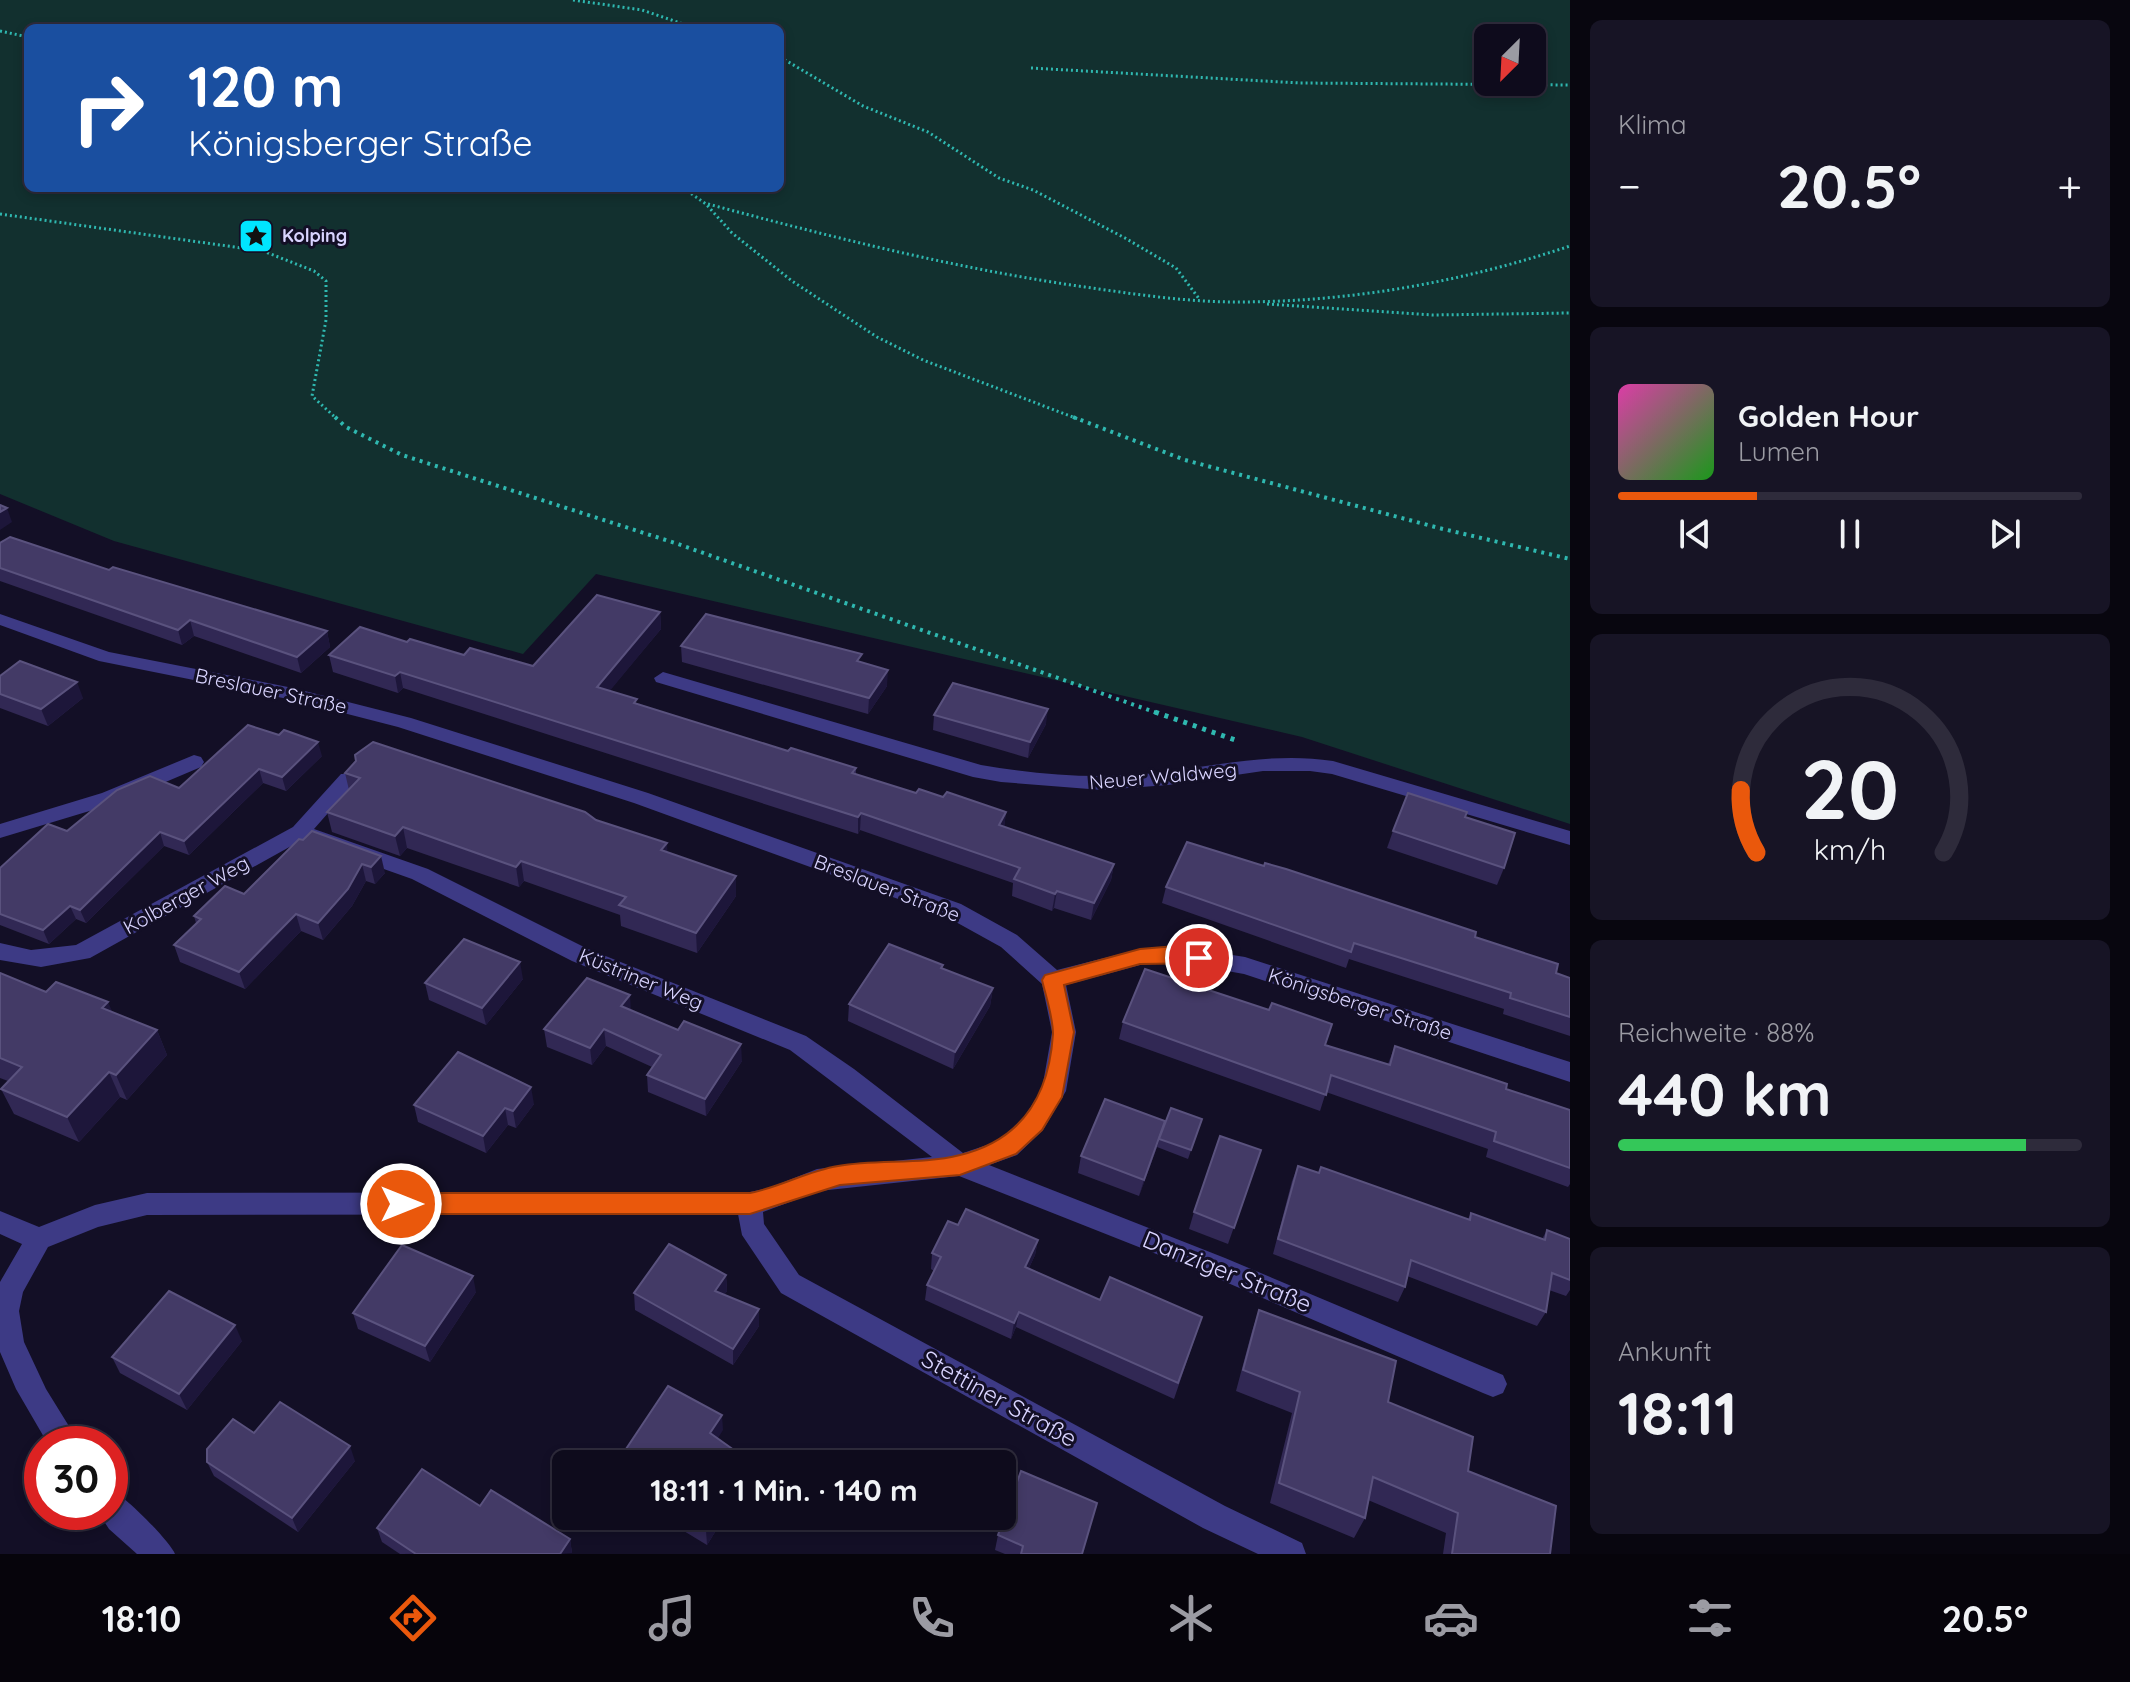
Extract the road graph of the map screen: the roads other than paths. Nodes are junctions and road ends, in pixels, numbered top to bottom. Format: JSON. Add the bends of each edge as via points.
{"nodes":[{"id":1,"x":0,"y":619,"type":"edge"},
{"id":2,"x":663,"y":678,"type":"dead end"},
{"id":3,"x":194,"y":762,"type":"dead end"},
{"id":4,"x":348,"y":779,"type":"edge"},
{"id":5,"x":0,"y":831,"type":"edge"},
{"id":6,"x":300,"y":832,"type":"junction"},
{"id":7,"x":1570,"y":838,"type":"edge"},
{"id":8,"x":0,"y":951,"type":"edge"},
{"id":9,"x":1053,"y":980,"type":"junction"},
{"id":10,"x":1570,"y":1072,"type":"edge"},
{"id":11,"x":960,"y":1165,"type":"junction"},
{"id":12,"x":750,"y":1203,"type":"junction"},
{"id":13,"x":0,"y":1222,"type":"edge"},
{"id":14,"x":39,"y":1239,"type":"junction"},
{"id":15,"x":1493,"y":1384,"type":"dead end"},
{"id":16,"x":55,"y":1426,"type":"edge"},
{"id":17,"x":128,"y":1525,"type":"edge"},
{"id":18,"x":160,"y":1554,"type":"edge"},
{"id":19,"x":1291,"y":1554,"type":"edge"}],
"edges":[{"from":1,"to":9,"type":"street","name":"Breslauer Straße","via":[[105,657],[404,722],[641,798],[953,910],[1009,941]]},
{"from":2,"to":7,"type":"street","name":"Neuer Waldweg","via":[[980,772],[1083,784],[1296,761]]},
{"from":3,"to":5,"type":"street","via":[[109,798]]},
{"from":4,"to":6,"type":"street","name":"Kolberger Weg"},
{"from":6,"to":8,"type":"street","name":"Kolberger Weg","via":[[82,952],[46,960]]},
{"from":6,"to":11,"type":"street","name":"Küstriner Weg","via":[[420,874],[580,955],[798,1043]]},
{"from":9,"to":10,"type":"street","name":"Königsberger Straße","via":[[1140,957],[1176,954],[1245,966]]},
{"from":9,"to":11,"type":"street","via":[[1064,1032],[1054,1091],[1034,1123],[1008,1148]]},
{"from":11,"to":12,"type":"street","via":[[840,1175]]},
{"from":11,"to":15,"type":"street","name":"Danziger Straße"},
{"from":12,"to":14,"type":"street","via":[[147,1204],[95,1216]]},
{"from":12,"to":19,"type":"street","name":"Stettiner Straße","via":[[751,1227],[790,1284],[1200,1510]]},
{"from":13,"to":14,"type":"street"},
{"from":14,"to":16,"type":"street","via":[[5,1310],[8,1345]]},
{"from":17,"to":18,"type":"street"}]}
